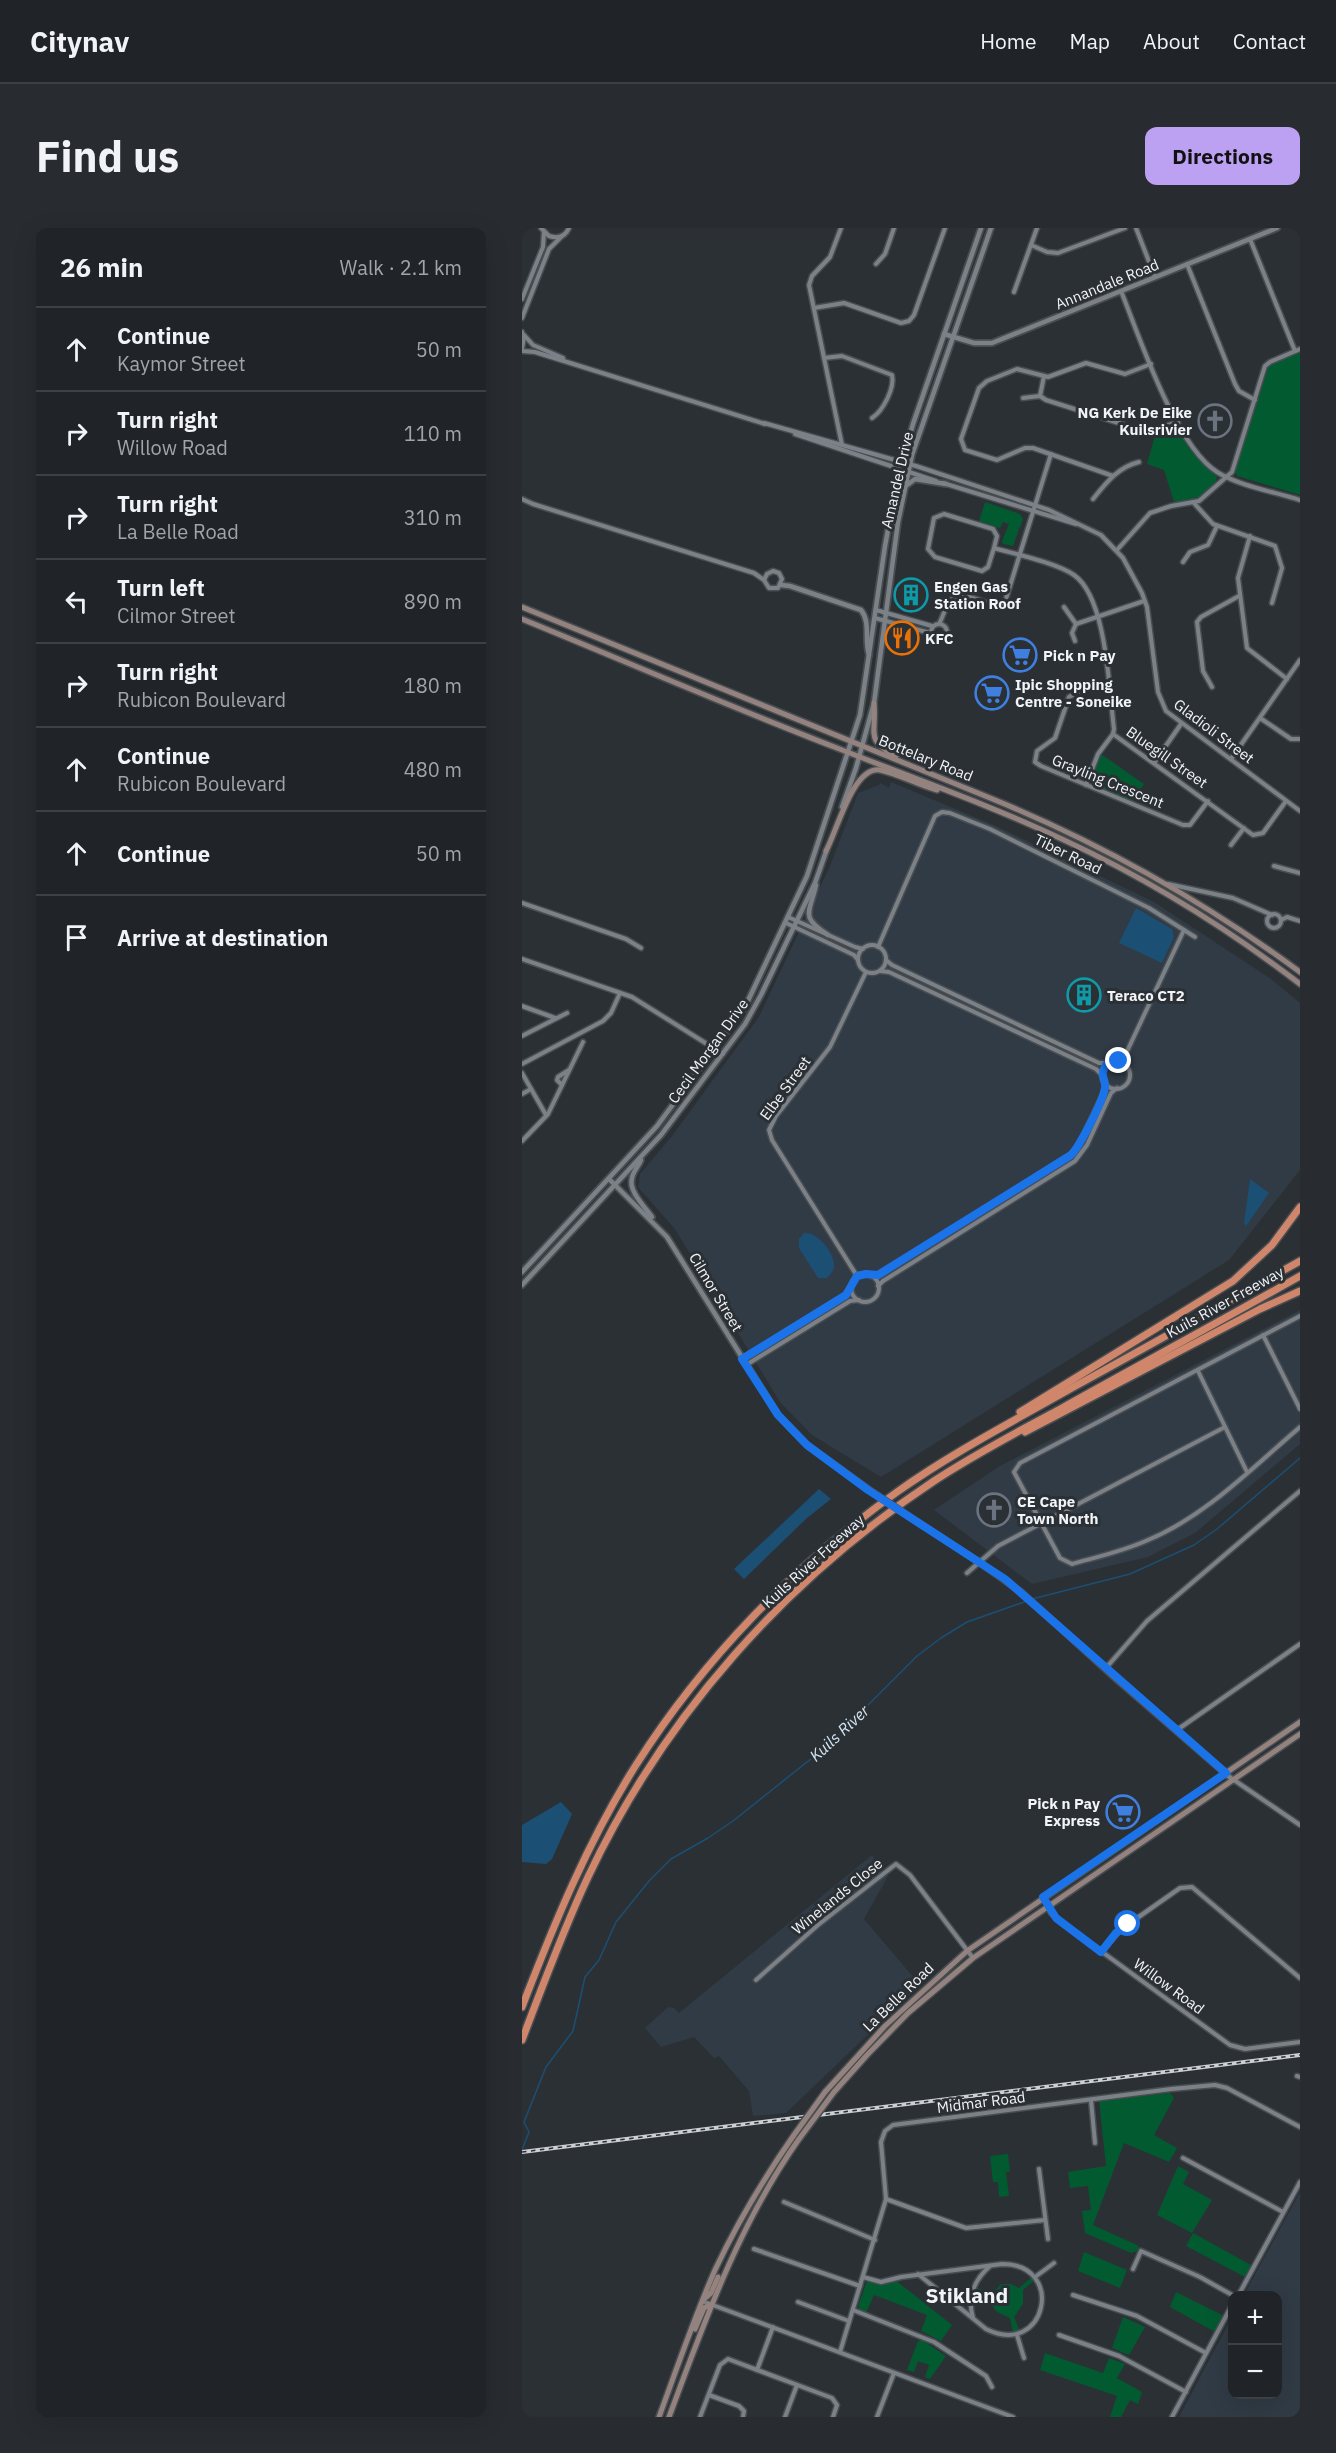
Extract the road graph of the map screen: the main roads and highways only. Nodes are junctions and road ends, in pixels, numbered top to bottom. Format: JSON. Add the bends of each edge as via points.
{"nodes":[{"id":1,"x":522,"y":607,"type":"edge"},
{"id":2,"x":522,"y":619,"type":"edge"},
{"id":3,"x":874,"y":703,"type":"road end"},
{"id":4,"x":924,"y":771,"type":"junction"},
{"id":5,"x":962,"y":797,"type":"junction"},
{"id":6,"x":826,"y":851,"type":"road end"},
{"id":7,"x":1300,"y":972,"type":"edge"},
{"id":8,"x":1300,"y":984,"type":"edge"},
{"id":9,"x":1300,"y":1207,"type":"edge"},
{"id":10,"x":1300,"y":1262,"type":"edge"},
{"id":11,"x":1300,"y":1276,"type":"edge"},
{"id":12,"x":1300,"y":1291,"type":"edge"},
{"id":13,"x":999,"y":1429,"type":"junction"},
{"id":14,"x":1004,"y":1440,"type":"junction"},
{"id":15,"x":1300,"y":1722,"type":"edge"},
{"id":16,"x":1300,"y":1734,"type":"edge"},
{"id":17,"x":522,"y":2007,"type":"edge"},
{"id":18,"x":522,"y":2040,"type":"edge"},
{"id":19,"x":796,"y":2137,"type":"junction"},
{"id":20,"x":725,"y":2269,"type":"junction"},
{"id":21,"x":702,"y":2301,"type":"junction"},
{"id":22,"x":711,"y":2304,"type":"junction"},
{"id":23,"x":688,"y":2338,"type":"junction"},
{"id":24,"x":659,"y":2417,"type":"edge"},
{"id":25,"x":669,"y":2417,"type":"edge"}],
"edges":[{"from":1,"to":4,"type":"main road","name":"Bottelary Road"},
{"from":2,"to":5,"type":"main road","name":"Bottelary Road"},
{"from":3,"to":4,"type":"main road","via":[[877,744]]},
{"from":4,"to":7,"type":"main road","name":"Bottelary Road","via":[[1054,825],[1167,884]]},
{"from":5,"to":6,"type":"main road","via":[[870,771],[855,784]]},
{"from":5,"to":8,"type":"main road","name":"Bottelary Road","via":[[1055,835],[1140,879],[1219,926]]},
{"from":9,"to":13,"type":"highway","via":[[1272,1245],[1233,1281]]},
{"from":10,"to":13,"type":"highway","name":"Kuils River Freeway"},
{"from":11,"to":14,"type":"highway","name":"Kuils River Freeway"},
{"from":12,"to":14,"type":"highway","via":[[1033,1429]]},
{"from":13,"to":17,"type":"highway","name":"Kuils River Freeway","via":[[898,1491],[824,1550],[765,1604],[699,1677],[642,1756],[609,1811],[572,1882]]},
{"from":14,"to":18,"type":"highway","name":"Kuils River Freeway","via":[[905,1501],[833,1557],[773,1613],[709,1685],[654,1760],[603,1847],[575,1904]]},
{"from":15,"to":19,"type":"main road","name":"La Belle Road","bridge":true,"via":[[967,1951],[885,2026],[825,2092]]},
{"from":16,"to":19,"type":"main road","name":"La Belle Road","bridge":true,"via":[[973,1958],[901,2020]]},
{"from":19,"to":20,"type":"main road","name":"La Belle Road"},
{"from":19,"to":21,"type":"main road","name":"La Belle Road","via":[[761,2185]]},
{"from":20,"to":21,"type":"main road"},
{"from":20,"to":22,"type":"main road","name":"La Belle Road"},
{"from":21,"to":23,"type":"main road","name":"La Belle Road"},
{"from":22,"to":23,"type":"main road","via":[[704,2308]]},
{"from":22,"to":25,"type":"main road","name":"La Belle Road"},
{"from":23,"to":24,"type":"main road","name":"La Belle Road"}]}
